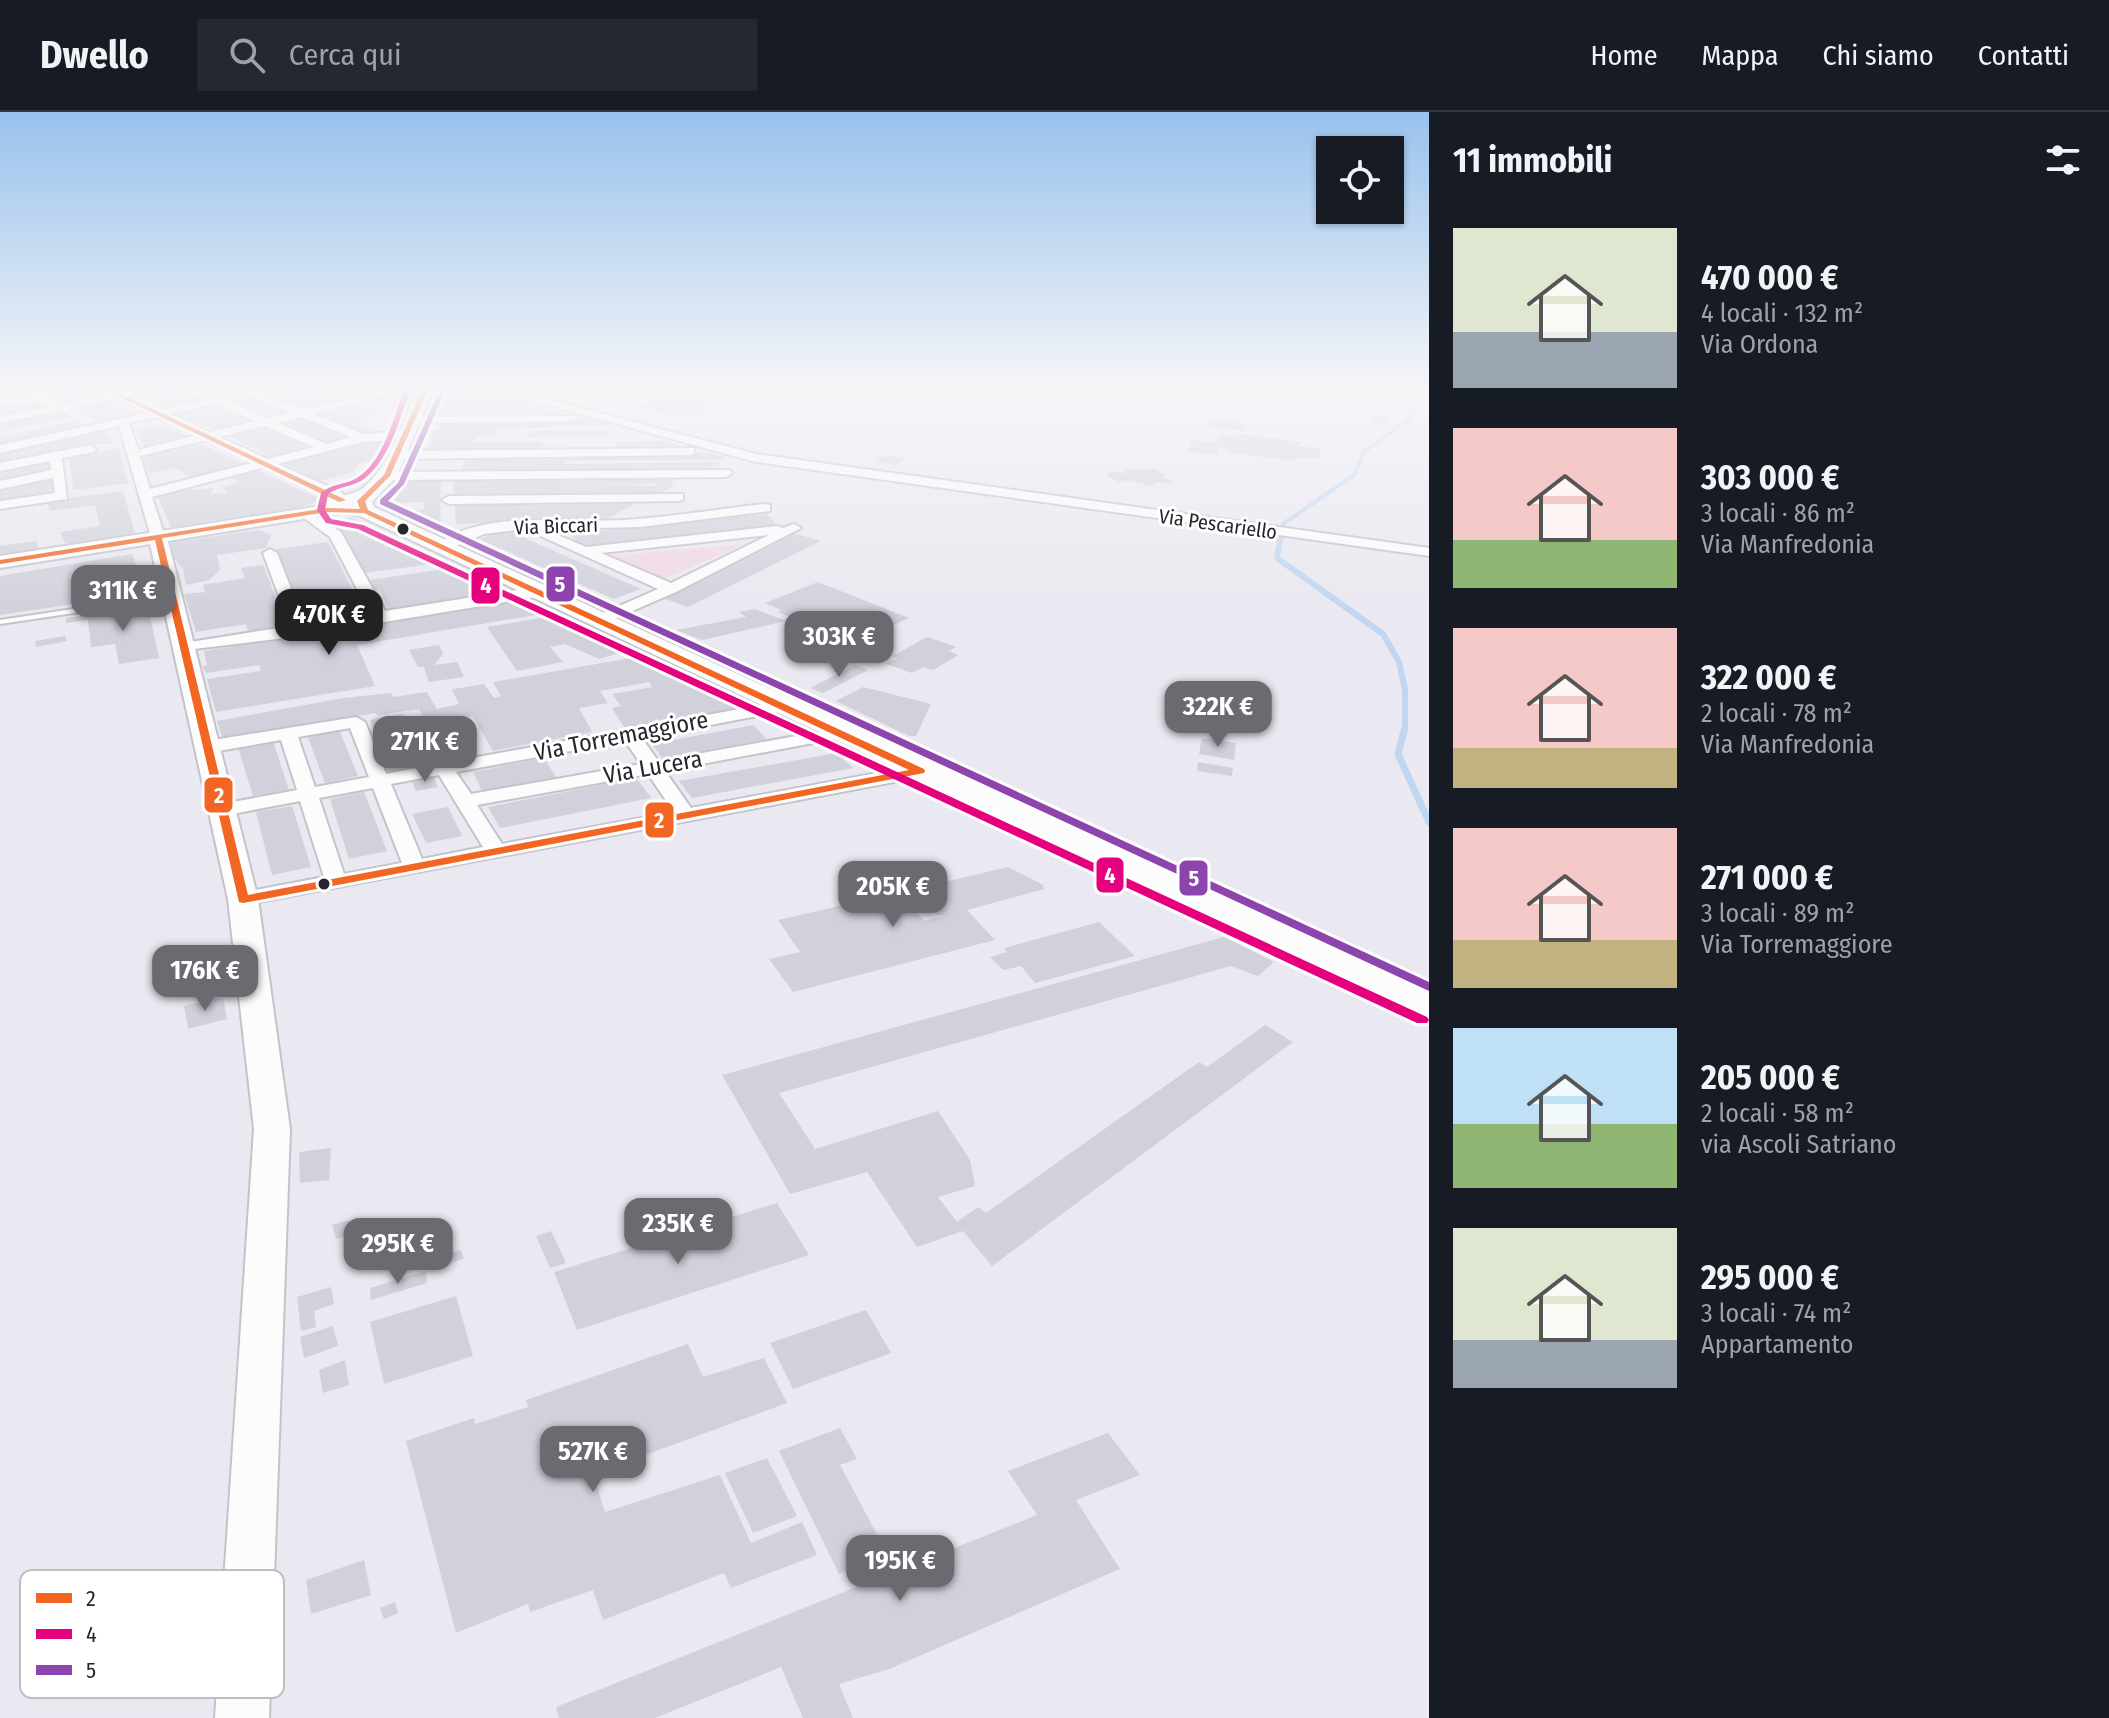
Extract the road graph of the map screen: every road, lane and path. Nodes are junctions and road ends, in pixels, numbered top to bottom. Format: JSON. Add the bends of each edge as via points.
{"nodes":[{"id":1,"x":56,"y":463,"type":"edge"},
{"id":2,"x":137,"y":463,"type":"edge"},
{"id":3,"x":268,"y":463,"type":"edge"},
{"id":4,"x":394,"y":463,"type":"edge"},
{"id":5,"x":746,"y":463,"type":"edge"},
{"id":6,"x":791,"y":463,"type":"edge"},
{"id":7,"x":264,"y":464,"type":"junction"},
{"id":8,"x":57,"y":473,"type":"junction"},
{"id":9,"x":726,"y":473,"type":"junction"},
{"id":10,"x":447,"y":475,"type":"junction"},
{"id":11,"x":387,"y":476,"type":"junction"},
{"id":12,"x":0,"y":485,"type":"edge"},
{"id":13,"x":690,"y":491,"type":"junction"},
{"id":14,"x":144,"y":495,"type":"junction"},
{"id":15,"x":449,"y":500,"type":"junction"},
{"id":16,"x":0,"y":505,"type":"edge"},
{"id":17,"x":350,"y":505,"type":"junction"},
{"id":18,"x":765,"y":508,"type":"dead end"},
{"id":19,"x":307,"y":515,"type":"junction"},
{"id":20,"x":626,"y":524,"type":"junction"},
{"id":21,"x":526,"y":526,"type":"junction"},
{"id":22,"x":158,"y":537,"type":"junction"},
{"id":23,"x":449,"y":543,"type":"junction"},
{"id":24,"x":580,"y":552,"type":"junction"},
{"id":25,"x":1429,"y":552,"type":"edge"},
{"id":26,"x":270,"y":553,"type":"dead end"},
{"id":27,"x":0,"y":562,"type":"edge"},
{"id":28,"x":671,"y":589,"type":"junction"},
{"id":29,"x":536,"y":592,"type":"junction"},
{"id":30,"x":172,"y":596,"type":"junction"},
{"id":31,"x":380,"y":617,"type":"junction"},
{"id":32,"x":598,"y":621,"type":"junction"},
{"id":33,"x":0,"y":622,"type":"edge"},
{"id":34,"x":300,"y":631,"type":"junction"},
{"id":35,"x":184,"y":648,"type":"junction"},
{"id":36,"x":783,"y":706,"type":"junction"},
{"id":37,"x":288,"y":733,"type":"junction"},
{"id":38,"x":840,"y":733,"type":"junction"},
{"id":39,"x":630,"y":734,"type":"junction"},
{"id":40,"x":427,"y":740,"type":"dead end"},
{"id":41,"x":207,"y":747,"type":"junction"},
{"id":42,"x":653,"y":767,"type":"junction"},
{"id":43,"x":444,"y":769,"type":"junction"},
{"id":44,"x":920,"y":771,"type":"junction"},
{"id":45,"x":380,"y":781,"type":"junction"},
{"id":46,"x":308,"y":795,"type":"junction"},
{"id":47,"x":467,"y":801,"type":"junction"},
{"id":48,"x":222,"y":810,"type":"junction"},
{"id":49,"x":686,"y":815,"type":"junction"},
{"id":50,"x":496,"y":851,"type":"junction"},
{"id":51,"x":414,"y":866,"type":"junction"},
{"id":52,"x":336,"y":881,"type":"junction"},
{"id":53,"x":243,"y":899,"type":"junction"},
{"id":54,"x":1429,"y":1005,"type":"edge"},
{"id":55,"x":250,"y":1570,"type":"edge"},
{"id":56,"x":243,"y":1698,"type":"edge"},
{"id":57,"x":242,"y":1718,"type":"edge"}],
"edges":[{"from":1,"to":8,"type":"street"},
{"from":2,"to":14,"type":"street"},
{"from":3,"to":7,"type":"street"},
{"from":4,"to":11,"type":"main road"},
{"from":5,"to":9,"type":"street","name":"Via Biccari"},
{"from":6,"to":25,"type":"street","name":"Via Pescariello"},
{"from":7,"to":14,"type":"street"},
{"from":7,"to":17,"type":"street"},
{"from":8,"to":12,"type":"street"},
{"from":8,"to":16,"type":"street","via":[[62,496]]},
{"from":9,"to":10,"type":"street"},
{"from":9,"to":13,"type":"street","name":"Via Biccari"},
{"from":10,"to":11,"type":"street"},
{"from":10,"to":15,"type":"street"},
{"from":11,"to":17,"type":"main road"},
{"from":13,"to":15,"type":"street"},
{"from":13,"to":20,"type":"street","name":"Via Biccari"},
{"from":14,"to":22,"type":"street"},
{"from":15,"to":23,"type":"street"},
{"from":17,"to":19,"type":"street"},
{"from":17,"to":23,"type":"main road"},
{"from":18,"to":20,"type":"street","name":"Via Biccari"},
{"from":19,"to":22,"type":"street"},
{"from":19,"to":31,"type":"street","via":[[336,535]]},
{"from":20,"to":21,"type":"street","name":"Via Biccari"},
{"from":21,"to":23,"type":"street","name":"Via Biccari","via":[[488,530]]},
{"from":21,"to":24,"type":"street"},
{"from":22,"to":27,"type":"street"},
{"from":22,"to":30,"type":"street"},
{"from":23,"to":29,"type":"main road"},
{"from":24,"to":28,"type":"street"},
{"from":24,"to":28,"type":"street","via":[[794,528]]},
{"from":26,"to":34,"type":"street"},
{"from":28,"to":32,"type":"street"},
{"from":29,"to":31,"type":"street"},
{"from":29,"to":32,"type":"main road"},
{"from":30,"to":33,"type":"lane"},
{"from":30,"to":35,"type":"street"},
{"from":31,"to":34,"type":"street"},
{"from":32,"to":36,"type":"main road"},
{"from":34,"to":35,"type":"street"},
{"from":35,"to":41,"type":"street"},
{"from":36,"to":38,"type":"main road"},
{"from":36,"to":39,"type":"street","name":"Via Torremaggiore"},
{"from":37,"to":41,"type":"street"},
{"from":37,"to":45,"type":"street","via":[[356,722]]},
{"from":37,"to":46,"type":"street"},
{"from":38,"to":42,"type":"street","name":"Via Lucera"},
{"from":38,"to":44,"type":"main road"},
{"from":39,"to":42,"type":"street"},
{"from":39,"to":43,"type":"street","name":"Via Torremaggiore"},
{"from":40,"to":43,"type":"street"},
{"from":41,"to":48,"type":"street"},
{"from":42,"to":47,"type":"street","name":"Via Lucera"},
{"from":42,"to":49,"type":"street"},
{"from":43,"to":45,"type":"street","name":"Via Torremaggiore"},
{"from":43,"to":47,"type":"street"},
{"from":44,"to":49,"type":"street"},
{"from":44,"to":54,"type":"main road"},
{"from":45,"to":46,"type":"street","name":"Via Torremaggiore"},
{"from":45,"to":51,"type":"street"},
{"from":46,"to":48,"type":"street","name":"Via Torremaggiore"},
{"from":46,"to":52,"type":"street"},
{"from":47,"to":50,"type":"street"},
{"from":48,"to":53,"type":"street"},
{"from":49,"to":50,"type":"street"},
{"from":50,"to":51,"type":"street"},
{"from":51,"to":52,"type":"street"},
{"from":52,"to":53,"type":"street"},
{"from":53,"to":55,"type":"street","via":[[272,1129]]},
{"from":56,"to":57,"type":"street"}]}
